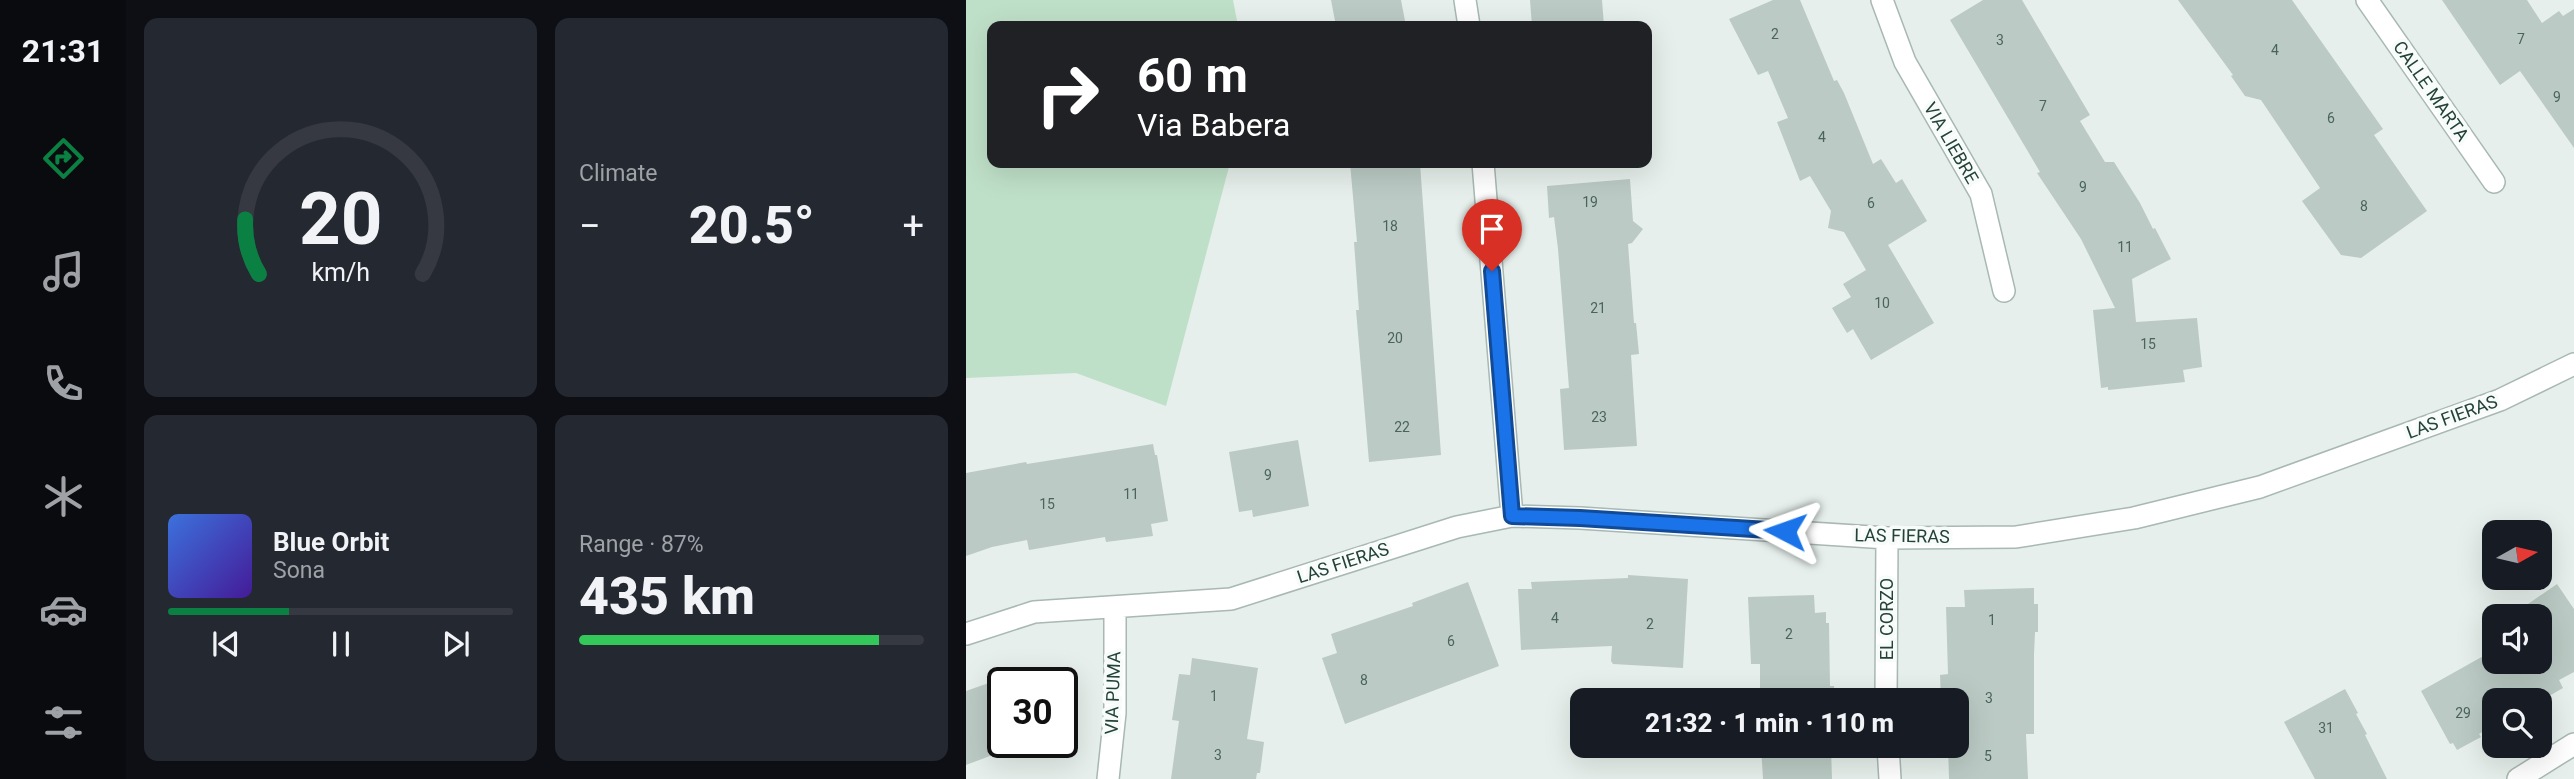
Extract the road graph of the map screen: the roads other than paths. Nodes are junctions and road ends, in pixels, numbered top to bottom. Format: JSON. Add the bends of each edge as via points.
{"nodes":[{"id":1,"x":1465,"y":0,"type":"edge"},
{"id":2,"x":1882,"y":0,"type":"edge"},
{"id":3,"x":2367,"y":0,"type":"edge"},
{"id":4,"x":1467,"y":21,"type":"edge"},
{"id":5,"x":1482,"y":168,"type":"edge"},
{"id":6,"x":2494,"y":182,"type":"dead end"},
{"id":7,"x":2004,"y":291,"type":"dead end"},
{"id":8,"x":2574,"y":364,"type":"edge"},
{"id":9,"x":1512,"y":516,"type":"junction"},
{"id":10,"x":1887,"y":538,"type":"junction"},
{"id":11,"x":1115,"y":607,"type":"junction"},
{"id":12,"x":966,"y":634,"type":"edge"},
{"id":13,"x":1886,"y":688,"type":"edge"},
{"id":14,"x":2574,"y":744,"type":"edge"},
{"id":15,"x":1889,"y":758,"type":"edge"},
{"id":16,"x":1108,"y":779,"type":"edge"},
{"id":17,"x":1890,"y":779,"type":"edge"},
{"id":18,"x":2518,"y":779,"type":"edge"}],
"edges":[{"from":1,"to":4,"type":"street"},
{"from":2,"to":7,"type":"street","name":"VIA LIEBRE","via":[[1905,62],[1981,194]]},
{"from":3,"to":6,"type":"street","name":"CALLE MARTA"},
{"from":5,"to":9,"type":"street"},
{"from":8,"to":10,"type":"street","name":"LAS FIERAS","via":[[2500,400],[2260,487],[2134,518],[2016,537]]},
{"from":9,"to":10,"type":"street","name":"LAS FIERAS"},
{"from":9,"to":11,"type":"street","name":"LAS FIERAS","via":[[1457,527],[1231,599]]},
{"from":10,"to":13,"type":"street","name":"EL CORZO"},
{"from":11,"to":12,"type":"street","name":"LAS FIERAS","via":[[1034,612]]},
{"from":11,"to":16,"type":"street","name":"VIA PUMA","via":[[1115,713]]},
{"from":14,"to":18,"type":"street"},
{"from":15,"to":17,"type":"street"}]}
